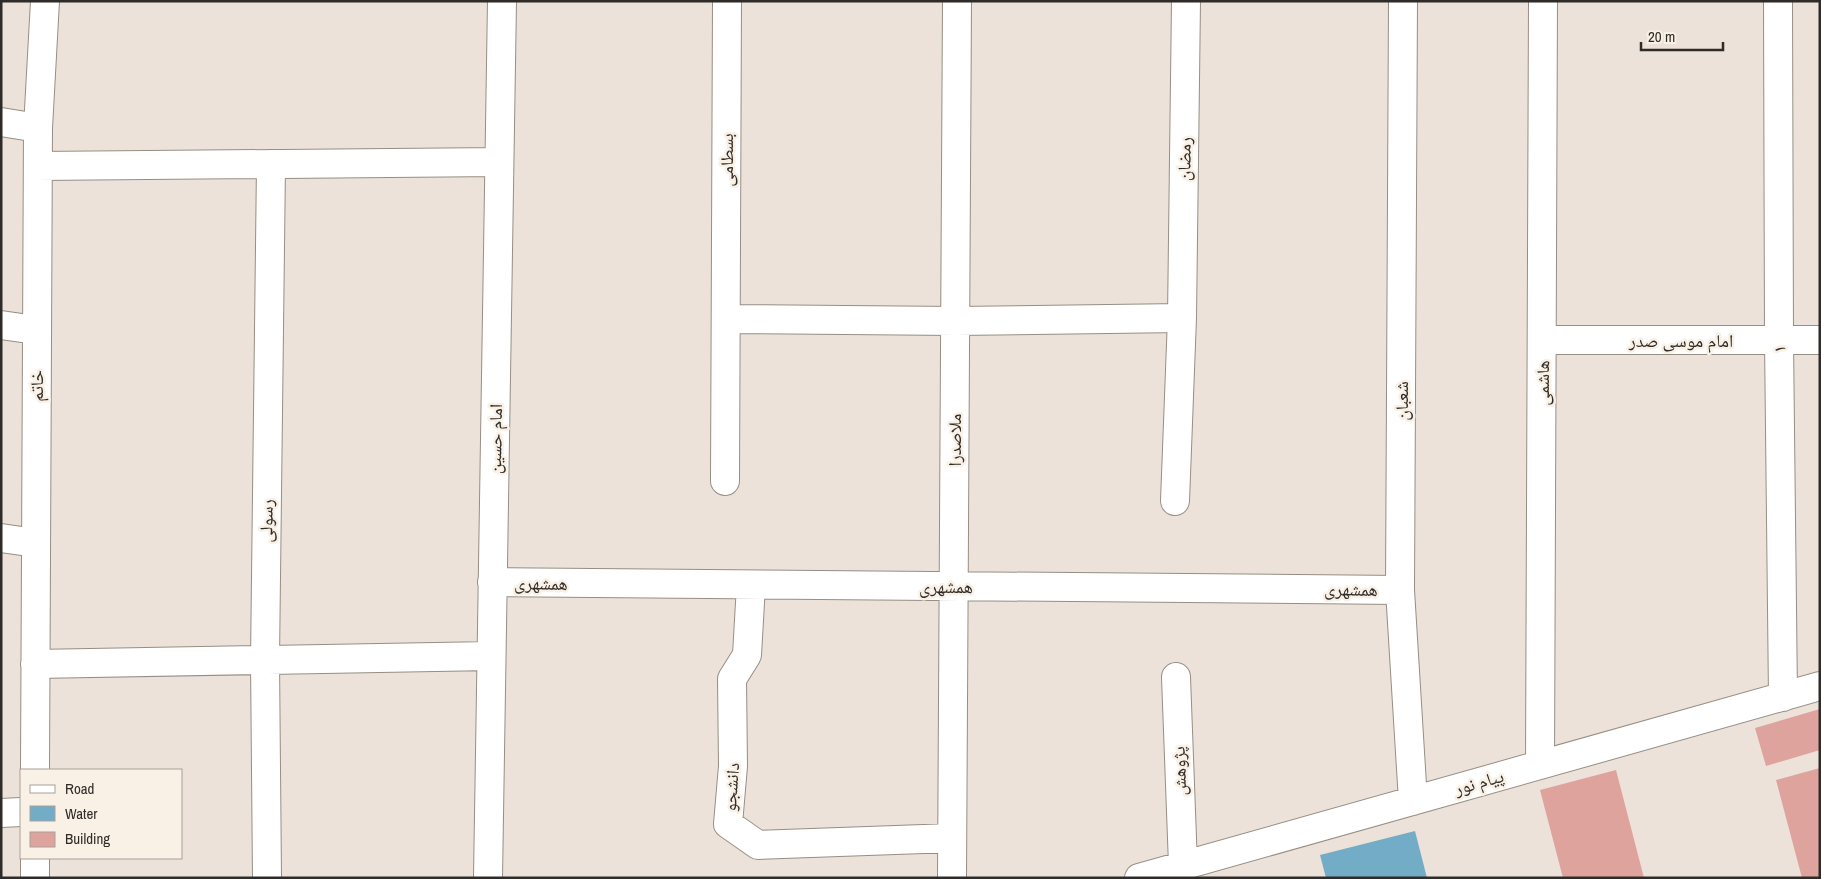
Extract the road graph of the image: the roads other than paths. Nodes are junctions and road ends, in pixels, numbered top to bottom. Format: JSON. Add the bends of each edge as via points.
{"nodes":[{"id":1,"x":45,"y":1,"type":"edge"},
{"id":2,"x":502,"y":1,"type":"edge"},
{"id":3,"x":727,"y":1,"type":"edge"},
{"id":4,"x":957,"y":1,"type":"edge"},
{"id":5,"x":1186,"y":1,"type":"edge"},
{"id":6,"x":1403,"y":1,"type":"edge"},
{"id":7,"x":1543,"y":1,"type":"edge"},
{"id":8,"x":1778,"y":1,"type":"edge"},
{"id":9,"x":1,"y":122,"type":"edge"},
{"id":10,"x":38,"y":128,"type":"junction"},
{"id":11,"x":499,"y":162,"type":"junction"},
{"id":12,"x":271,"y":164,"type":"junction"},
{"id":13,"x":38,"y":166,"type":"junction"},
{"id":14,"x":1182,"y":318,"type":"junction"},
{"id":15,"x":726,"y":319,"type":"junction"},
{"id":16,"x":955,"y":321,"type":"junction"},
{"id":17,"x":1,"y":325,"type":"edge"},
{"id":18,"x":36,"y":330,"type":"junction"},
{"id":19,"x":1542,"y":340,"type":"junction"},
{"id":20,"x":1779,"y":340,"type":"junction"},
{"id":21,"x":1820,"y":340,"type":"edge"},
{"id":22,"x":725,"y":481,"type":"dead end"},
{"id":23,"x":1175,"y":501,"type":"dead end"},
{"id":24,"x":1,"y":538,"type":"edge"},
{"id":25,"x":36,"y":543,"type":"junction"},
{"id":26,"x":492,"y":582,"type":"junction"},
{"id":27,"x":751,"y":585,"type":"junction"},
{"id":28,"x":953,"y":586,"type":"junction"},
{"id":29,"x":1400,"y":590,"type":"junction"},
{"id":30,"x":491,"y":656,"type":"junction"},
{"id":31,"x":265,"y":660,"type":"junction"},
{"id":32,"x":35,"y":664,"type":"junction"},
{"id":33,"x":1176,"y":677,"type":"dead end"},
{"id":34,"x":1820,"y":686,"type":"edge"},
{"id":35,"x":1783,"y":696,"type":"junction"},
{"id":36,"x":1540,"y":765,"type":"junction"},
{"id":37,"x":35,"y":769,"type":"edge"},
{"id":38,"x":1413,"y":801,"type":"junction"},
{"id":39,"x":20,"y":812,"type":"edge"},
{"id":40,"x":1,"y":813,"type":"edge"},
{"id":41,"x":952,"y":838,"type":"junction"},
{"id":42,"x":35,"y":859,"type":"edge"},
{"id":43,"x":1183,"y":866,"type":"junction"},
{"id":44,"x":34,"y":878,"type":"edge"},
{"id":45,"x":268,"y":878,"type":"edge"},
{"id":46,"x":488,"y":878,"type":"edge"},
{"id":47,"x":952,"y":878,"type":"edge"},
{"id":48,"x":1139,"y":878,"type":"edge"}],
"edges":[{"from":1,"to":10,"type":"street","name":"خاتم"},
{"from":2,"to":11,"type":"street","name":"امام حسین"},
{"from":3,"to":15,"type":"street","name":"بسطامی"},
{"from":4,"to":16,"type":"street","name":"ملاصدرا"},
{"from":5,"to":14,"type":"street","name":"رمضان"},
{"from":6,"to":29,"type":"street","name":"شعبان"},
{"from":7,"to":19,"type":"street","name":"هاشمی"},
{"from":8,"to":20,"type":"street","name":"۱"},
{"from":9,"to":10,"type":"street"},
{"from":10,"to":13,"type":"street","name":"خاتم"},
{"from":11,"to":12,"type":"street"},
{"from":11,"to":26,"type":"street","name":"امام حسین"},
{"from":12,"to":13,"type":"street"},
{"from":12,"to":31,"type":"street","name":"رسولی"},
{"from":13,"to":18,"type":"street","name":"خاتم"},
{"from":14,"to":16,"type":"street"},
{"from":14,"to":23,"type":"street","name":"رمضان"},
{"from":15,"to":16,"type":"street"},
{"from":15,"to":22,"type":"street","name":"بسطامی"},
{"from":16,"to":28,"type":"street","name":"ملاصدرا"},
{"from":17,"to":18,"type":"street"},
{"from":18,"to":25,"type":"street","name":"خاتم"},
{"from":19,"to":20,"type":"street","name":"امام موسی صدر"},
{"from":19,"to":36,"type":"street","name":"هاشمی"},
{"from":20,"to":21,"type":"street","name":"امام موسی صدر"},
{"from":20,"to":35,"type":"street","name":"۱"},
{"from":24,"to":25,"type":"street"},
{"from":25,"to":32,"type":"street","name":"خاتم"},
{"from":26,"to":27,"type":"street","name":"همشهری","via":[[604,586]]},
{"from":26,"to":30,"type":"street","name":"امام حسین"},
{"from":27,"to":28,"type":"street","name":"همشهری"},
{"from":27,"to":41,"type":"street","name":"دانشجو","via":[[747,655],[732,679],[733,766],[728,824],[758,845]]},
{"from":28,"to":29,"type":"street","name":"همشهری"},
{"from":28,"to":41,"type":"street","name":"ملاصدرا"},
{"from":29,"to":38,"type":"street","name":"شعبان"},
{"from":30,"to":31,"type":"street"},
{"from":30,"to":46,"type":"street","name":"امام حسین"},
{"from":31,"to":32,"type":"street"},
{"from":31,"to":45,"type":"street","name":"رسولی"},
{"from":32,"to":37,"type":"street","name":"خاتم"},
{"from":33,"to":43,"type":"street","name":"پژوهش"},
{"from":34,"to":35,"type":"street","name":"پیام نور"},
{"from":35,"to":36,"type":"street","name":"پیام نور"},
{"from":36,"to":38,"type":"street","name":"پیام نور"},
{"from":38,"to":43,"type":"street","name":"پیام نور"},
{"from":39,"to":40,"type":"street"},
{"from":41,"to":47,"type":"street","name":"ملاصدرا"},
{"from":42,"to":44,"type":"street"},
{"from":43,"to":48,"type":"street","name":"پیام نور"}]}
